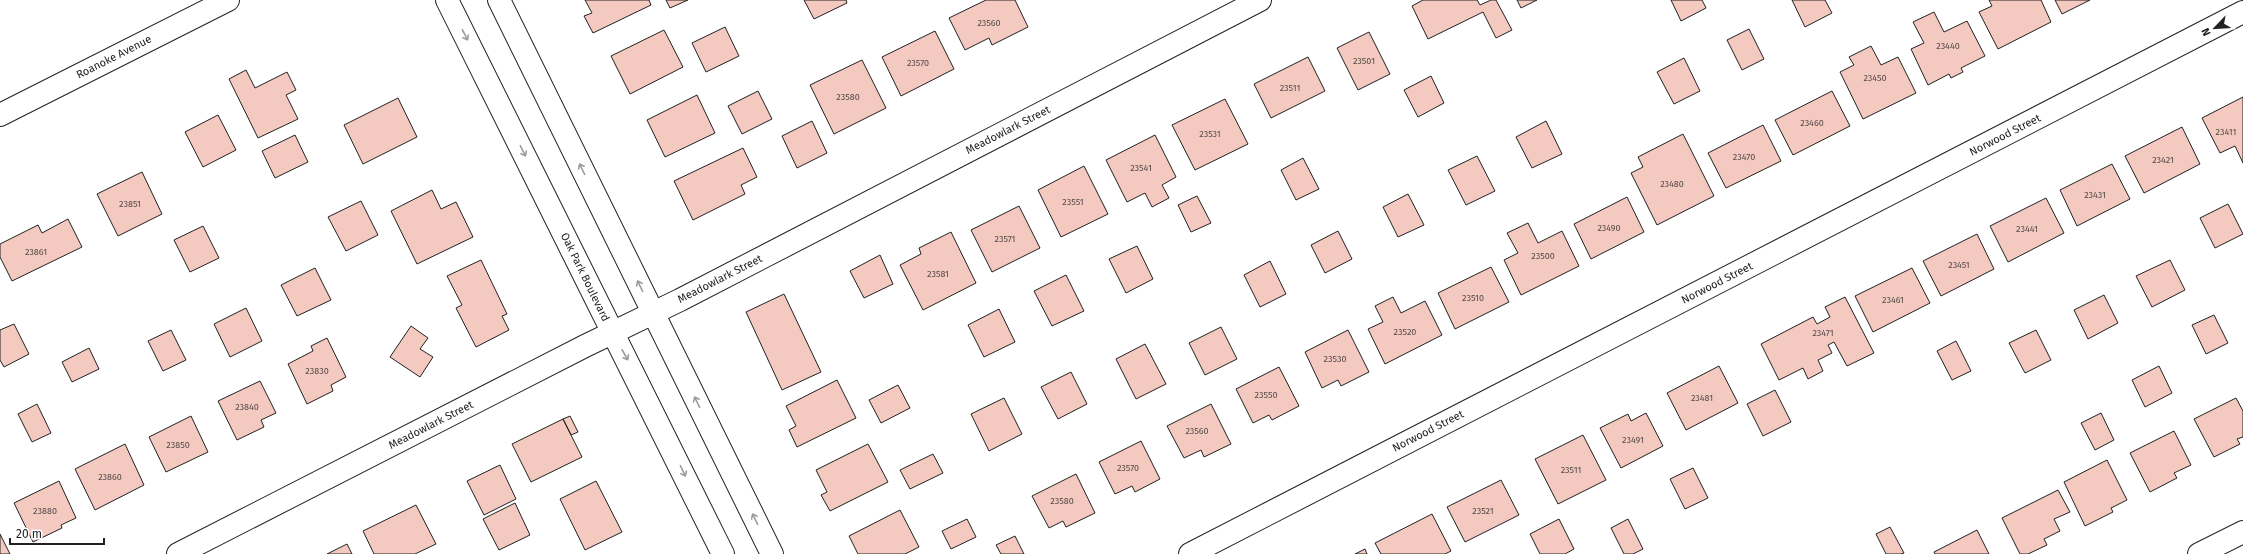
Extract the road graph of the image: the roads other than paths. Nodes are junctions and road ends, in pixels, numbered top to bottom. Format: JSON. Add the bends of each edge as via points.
{"nodes":[{"id":1,"x":228,"y":0,"type":"edge"},
{"id":2,"x":447,"y":0,"type":"edge"},
{"id":3,"x":499,"y":0,"type":"edge"},
{"id":4,"x":1260,"y":0,"type":"edge"},
{"id":5,"x":2243,"y":12,"type":"edge"},
{"id":6,"x":0,"y":115,"type":"edge"},
{"id":7,"x":653,"y":313,"type":"junction"},
{"id":8,"x":613,"y":332,"type":"junction"},
{"id":9,"x":2243,"y":532,"type":"edge"},
{"id":10,"x":2224,"y":548,"type":"edge"},
{"id":11,"x":178,"y":554,"type":"edge"},
{"id":12,"x":724,"y":554,"type":"edge"},
{"id":13,"x":772,"y":554,"type":"edge"},
{"id":14,"x":1190,"y":554,"type":"edge"},
{"id":15,"x":2199,"y":554,"type":"edge"}],
"edges":[{"from":1,"to":6,"type":"street","name":"Roanoke Avenue"},
{"from":2,"to":8,"type":"street","name":"Oak Park Boulevard","one_way":true},
{"from":7,"to":3,"type":"street","one_way":true},
{"from":4,"to":7,"type":"street","name":"Meadowlark Street"},
{"from":5,"to":14,"type":"street","name":"Norwood Street"},
{"from":7,"to":8,"type":"street","name":"Meadowlark Street"},
{"from":13,"to":7,"type":"street","one_way":true},
{"from":8,"to":11,"type":"street","name":"Meadowlark Street"},
{"from":8,"to":12,"type":"street","name":"Oak Park Boulevard","one_way":true},
{"from":9,"to":10,"type":"street"},
{"from":10,"to":15,"type":"street"}]}
